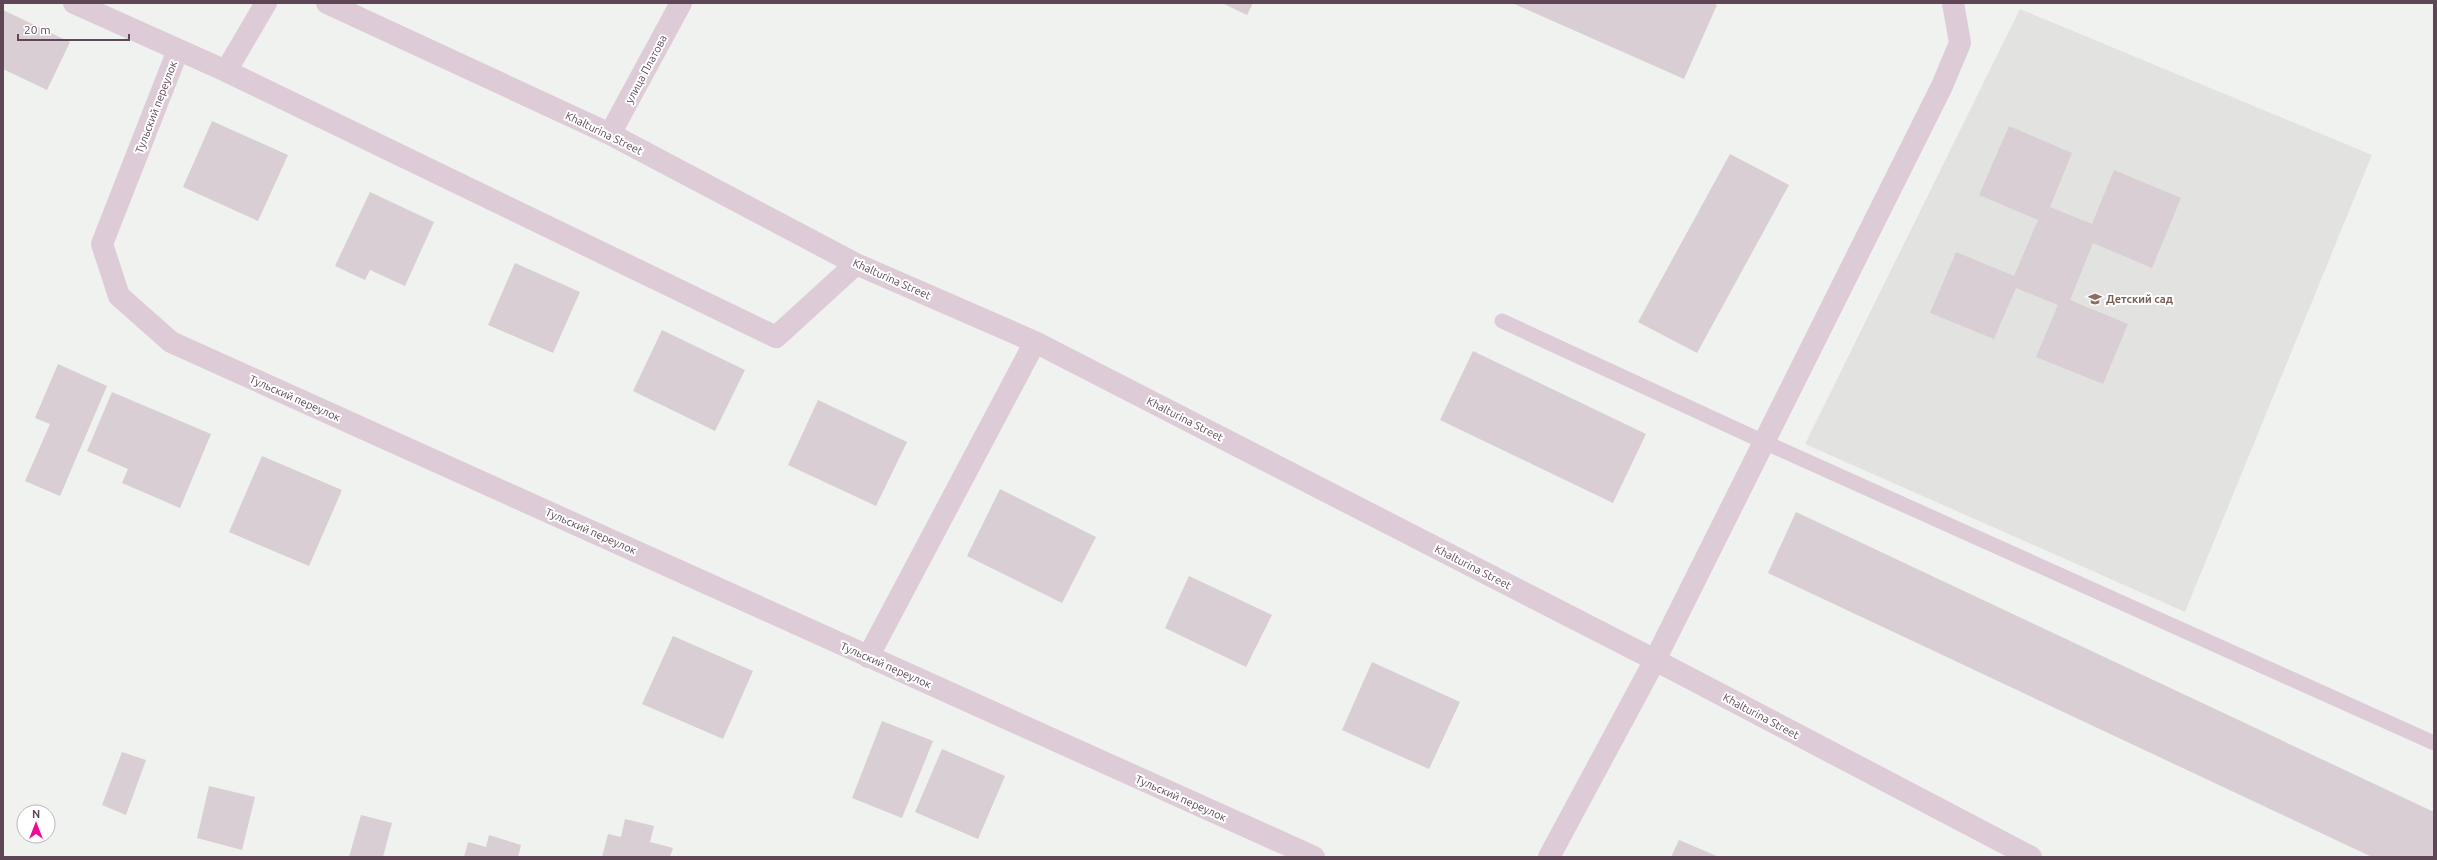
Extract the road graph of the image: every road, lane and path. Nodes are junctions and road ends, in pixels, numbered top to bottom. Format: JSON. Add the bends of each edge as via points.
{"nodes":[{"id":1,"x":74,"y":3,"type":"edge"},
{"id":2,"x":266,"y":3,"type":"edge"},
{"id":3,"x":327,"y":3,"type":"edge"},
{"id":4,"x":681,"y":3,"type":"edge"},
{"id":5,"x":1953,"y":3,"type":"edge"},
{"id":6,"x":178,"y":50,"type":"junction"},
{"id":7,"x":226,"y":71,"type":"junction"},
{"id":8,"x":610,"y":134,"type":"junction"},
{"id":9,"x":856,"y":264,"type":"junction"},
{"id":10,"x":1502,"y":321,"type":"dead end"},
{"id":11,"x":1036,"y":342,"type":"junction"},
{"id":12,"x":1764,"y":442,"type":"junction"},
{"id":13,"x":868,"y":656,"type":"junction"},
{"id":14,"x":1655,"y":660,"type":"junction"},
{"id":15,"x":2434,"y":743,"type":"edge"},
{"id":16,"x":1314,"y":857,"type":"edge"},
{"id":17,"x":1549,"y":857,"type":"edge"},
{"id":18,"x":2031,"y":857,"type":"edge"}],
"edges":[{"from":1,"to":6,"type":"street"},
{"from":2,"to":7,"type":"street"},
{"from":3,"to":8,"type":"street","name":"Khalturina Street"},
{"from":4,"to":8,"type":"street","name":"улица Платова"},
{"from":5,"to":12,"type":"street","via":[[1960,43],[1942,86]]},
{"from":6,"to":7,"type":"street"},
{"from":6,"to":13,"type":"street","name":"Тульский переулок","via":[[102,244],[119,296],[171,342]]},
{"from":7,"to":9,"type":"street","via":[[776,337]]},
{"from":8,"to":9,"type":"street","name":"Khalturina Street"},
{"from":9,"to":11,"type":"street","name":"Khalturina Street"},
{"from":10,"to":12,"type":"lane"},
{"from":11,"to":13,"type":"street"},
{"from":11,"to":14,"type":"street","name":"Khalturina Street"},
{"from":12,"to":14,"type":"street"},
{"from":12,"to":15,"type":"lane"},
{"from":13,"to":16,"type":"street","name":"Тульский переулок"},
{"from":14,"to":17,"type":"street"},
{"from":14,"to":18,"type":"street","name":"Khalturina Street"}]}
